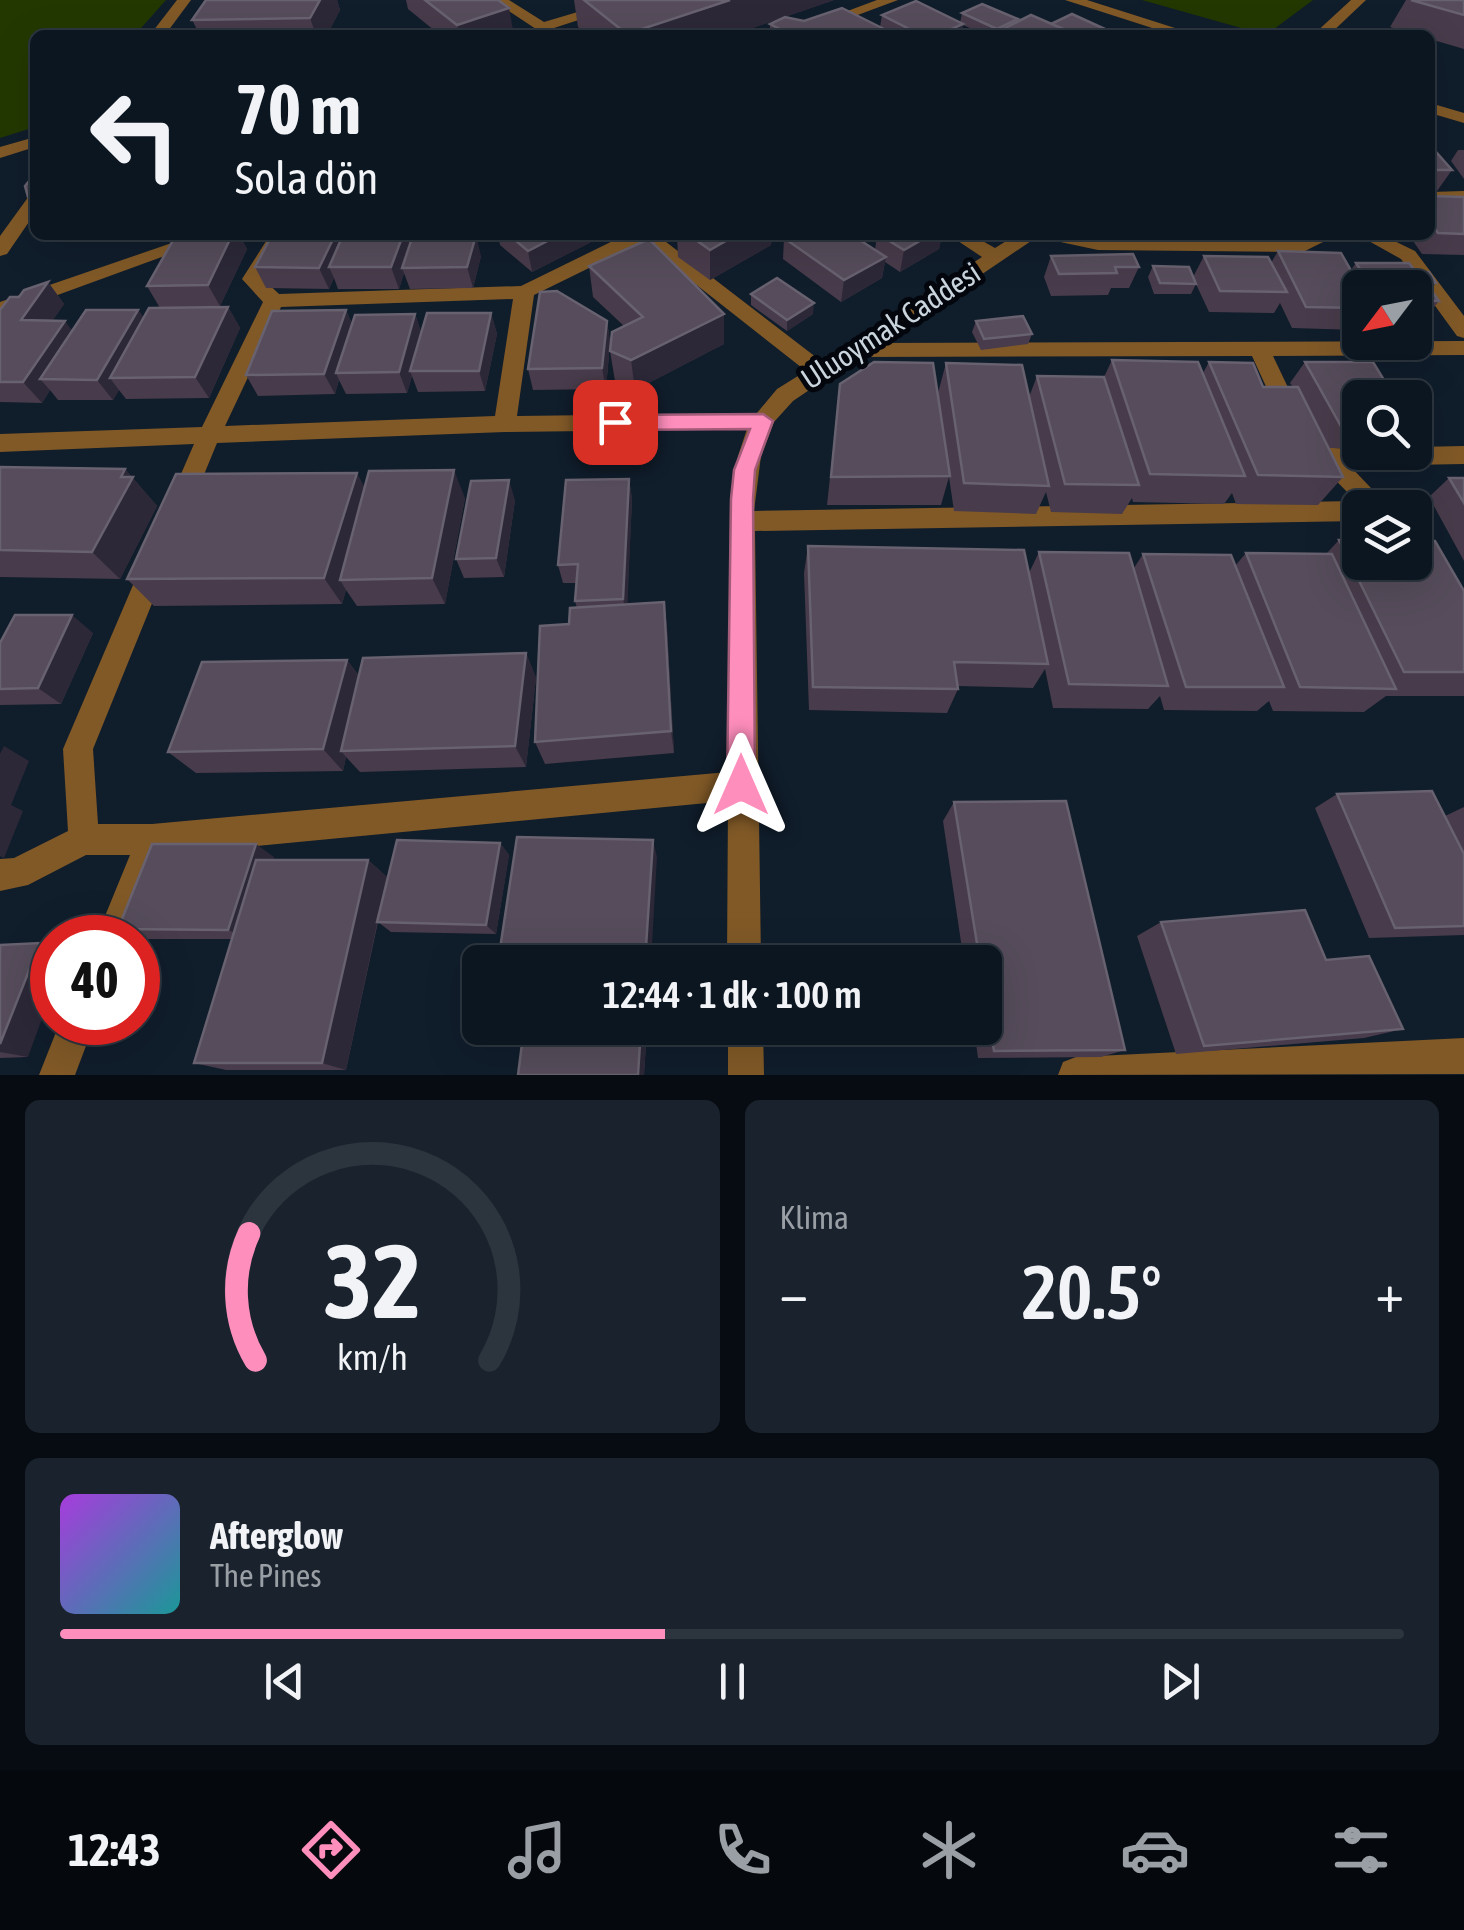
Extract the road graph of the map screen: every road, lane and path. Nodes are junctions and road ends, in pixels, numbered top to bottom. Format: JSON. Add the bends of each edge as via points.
{"nodes":[{"id":1,"x":184,"y":0,"type":"edge"},
{"id":2,"x":499,"y":0,"type":"edge"},
{"id":3,"x":632,"y":0,"type":"edge"},
{"id":4,"x":891,"y":0,"type":"edge"},
{"id":5,"x":1072,"y":0,"type":"edge"},
{"id":6,"x":1358,"y":0,"type":"edge"},
{"id":7,"x":836,"y":19,"type":"junction"},
{"id":8,"x":852,"y":27,"type":"edge"},
{"id":9,"x":161,"y":30,"type":"edge"},
{"id":10,"x":546,"y":30,"type":"edge"},
{"id":11,"x":551,"y":30,"type":"edge"},
{"id":12,"x":804,"y":30,"type":"edge"},
{"id":13,"x":1173,"y":30,"type":"edge"},
{"id":14,"x":1325,"y":30,"type":"edge"},
{"id":15,"x":1435,"y":109,"type":"edge"},
{"id":16,"x":1464,"y":118,"type":"edge"},
{"id":17,"x":30,"y":144,"type":"edge"},
{"id":18,"x":0,"y":153,"type":"edge"},
{"id":19,"x":1435,"y":196,"type":"edge"},
{"id":20,"x":1464,"y":196,"type":"edge"},
{"id":21,"x":30,"y":207,"type":"edge"},
{"id":22,"x":199,"y":240,"type":"edge"},
{"id":23,"x":276,"y":240,"type":"edge"},
{"id":24,"x":633,"y":240,"type":"edge"},
{"id":25,"x":649,"y":240,"type":"edge"},
{"id":26,"x":967,"y":240,"type":"edge"},
{"id":27,"x":1022,"y":240,"type":"edge"},
{"id":28,"x":1075,"y":240,"type":"edge"},
{"id":29,"x":1317,"y":240,"type":"edge"},
{"id":30,"x":1378,"y":240,"type":"edge"},
{"id":31,"x":0,"y":250,"type":"edge"},
{"id":32,"x":996,"y":257,"type":"junction"},
{"id":33,"x":524,"y":292,"type":"junction"},
{"id":34,"x":274,"y":302,"type":"junction"},
{"id":35,"x":0,"y":309,"type":"edge"},
{"id":36,"x":1464,"y":331,"type":"edge"},
{"id":37,"x":1464,"y":348,"type":"edge"},
{"id":38,"x":854,"y":350,"type":"junction"},
{"id":39,"x":1261,"y":352,"type":"junction"},
{"id":40,"x":821,"y":372,"type":"junction"},
{"id":41,"x":763,"y":421,"type":"junction"},
{"id":42,"x":505,"y":424,"type":"junction"},
{"id":43,"x":209,"y":435,"type":"junction"},
{"id":44,"x":0,"y":443,"type":"edge"},
{"id":45,"x":1464,"y":455,"type":"edge"},
{"id":46,"x":1331,"y":456,"type":"junction"},
{"id":47,"x":1362,"y":490,"type":"edge"},
{"id":48,"x":1342,"y":511,"type":"edge"},
{"id":49,"x":743,"y":521,"type":"junction"},
{"id":50,"x":741,"y":785,"type":"junction"},
{"id":51,"x":84,"y":838,"type":"junction"},
{"id":52,"x":152,"y":840,"type":"junction"},
{"id":53,"x":0,"y":875,"type":"edge"},
{"id":54,"x":121,"y":915,"type":"edge"},
{"id":55,"x":744,"y":945,"type":"edge"},
{"id":56,"x":69,"y":1045,"type":"edge"},
{"id":57,"x":746,"y":1045,"type":"edge"},
{"id":58,"x":1464,"y":1056,"type":"edge"},
{"id":59,"x":57,"y":1075,"type":"edge"},
{"id":60,"x":746,"y":1075,"type":"edge"},
{"id":61,"x":1076,"y":1075,"type":"edge"}],
"edges":[{"from":1,"to":9,"type":"street"},
{"from":2,"to":10,"type":"street"},
{"from":3,"to":11,"type":"street"},
{"from":4,"to":7,"type":"street"},
{"from":5,"to":13,"type":"street"},
{"from":6,"to":14,"type":"street"},
{"from":7,"to":8,"type":"street"},
{"from":7,"to":12,"type":"street"},
{"from":15,"to":16,"type":"street"},
{"from":17,"to":18,"type":"street"},
{"from":19,"to":20,"type":"street"},
{"from":21,"to":31,"type":"street"},
{"from":22,"to":35,"type":"street"},
{"from":23,"to":34,"type":"street","via":[[252,278]]},
{"from":24,"to":33,"type":"street"},
{"from":25,"to":40,"type":"street"},
{"from":26,"to":32,"type":"street"},
{"from":27,"to":32,"type":"street","name":"Uluoymak Caddesi"},
{"from":28,"to":29,"type":"street","via":[[1303,246]]},
{"from":30,"to":36,"type":"street","via":[[1408,254]]},
{"from":32,"to":38,"type":"street","name":"Uluoymak Caddesi"},
{"from":33,"to":34,"type":"street"},
{"from":33,"to":42,"type":"street"},
{"from":34,"to":43,"type":"street"},
{"from":37,"to":39,"type":"street"},
{"from":38,"to":39,"type":"street"},
{"from":38,"to":40,"type":"street","name":"Uluoymak Caddesi"},
{"from":39,"to":46,"type":"street","via":[[1294,424]]},
{"from":40,"to":41,"type":"street","name":"Uluoymak Caddesi","via":[[785,395]]},
{"from":41,"to":42,"type":"street"},
{"from":41,"to":49,"type":"street","name":"Uluoymak Caddesi","via":[[745,470]]},
{"from":42,"to":43,"type":"street"},
{"from":43,"to":44,"type":"street"},
{"from":43,"to":51,"type":"street","via":[[78,749]]},
{"from":45,"to":46,"type":"street"},
{"from":46,"to":47,"type":"street"},
{"from":48,"to":49,"type":"street"},
{"from":49,"to":50,"type":"street","name":"Uluoymak Caddesi"},
{"from":50,"to":52,"type":"street"},
{"from":50,"to":55,"type":"street","name":"Uluoymak Caddesi"},
{"from":51,"to":52,"type":"street"},
{"from":51,"to":53,"type":"street","via":[[17,874]]},
{"from":52,"to":54,"type":"street"},
{"from":56,"to":59,"type":"street"},
{"from":57,"to":60,"type":"street"},
{"from":58,"to":61,"type":"street"}]}
